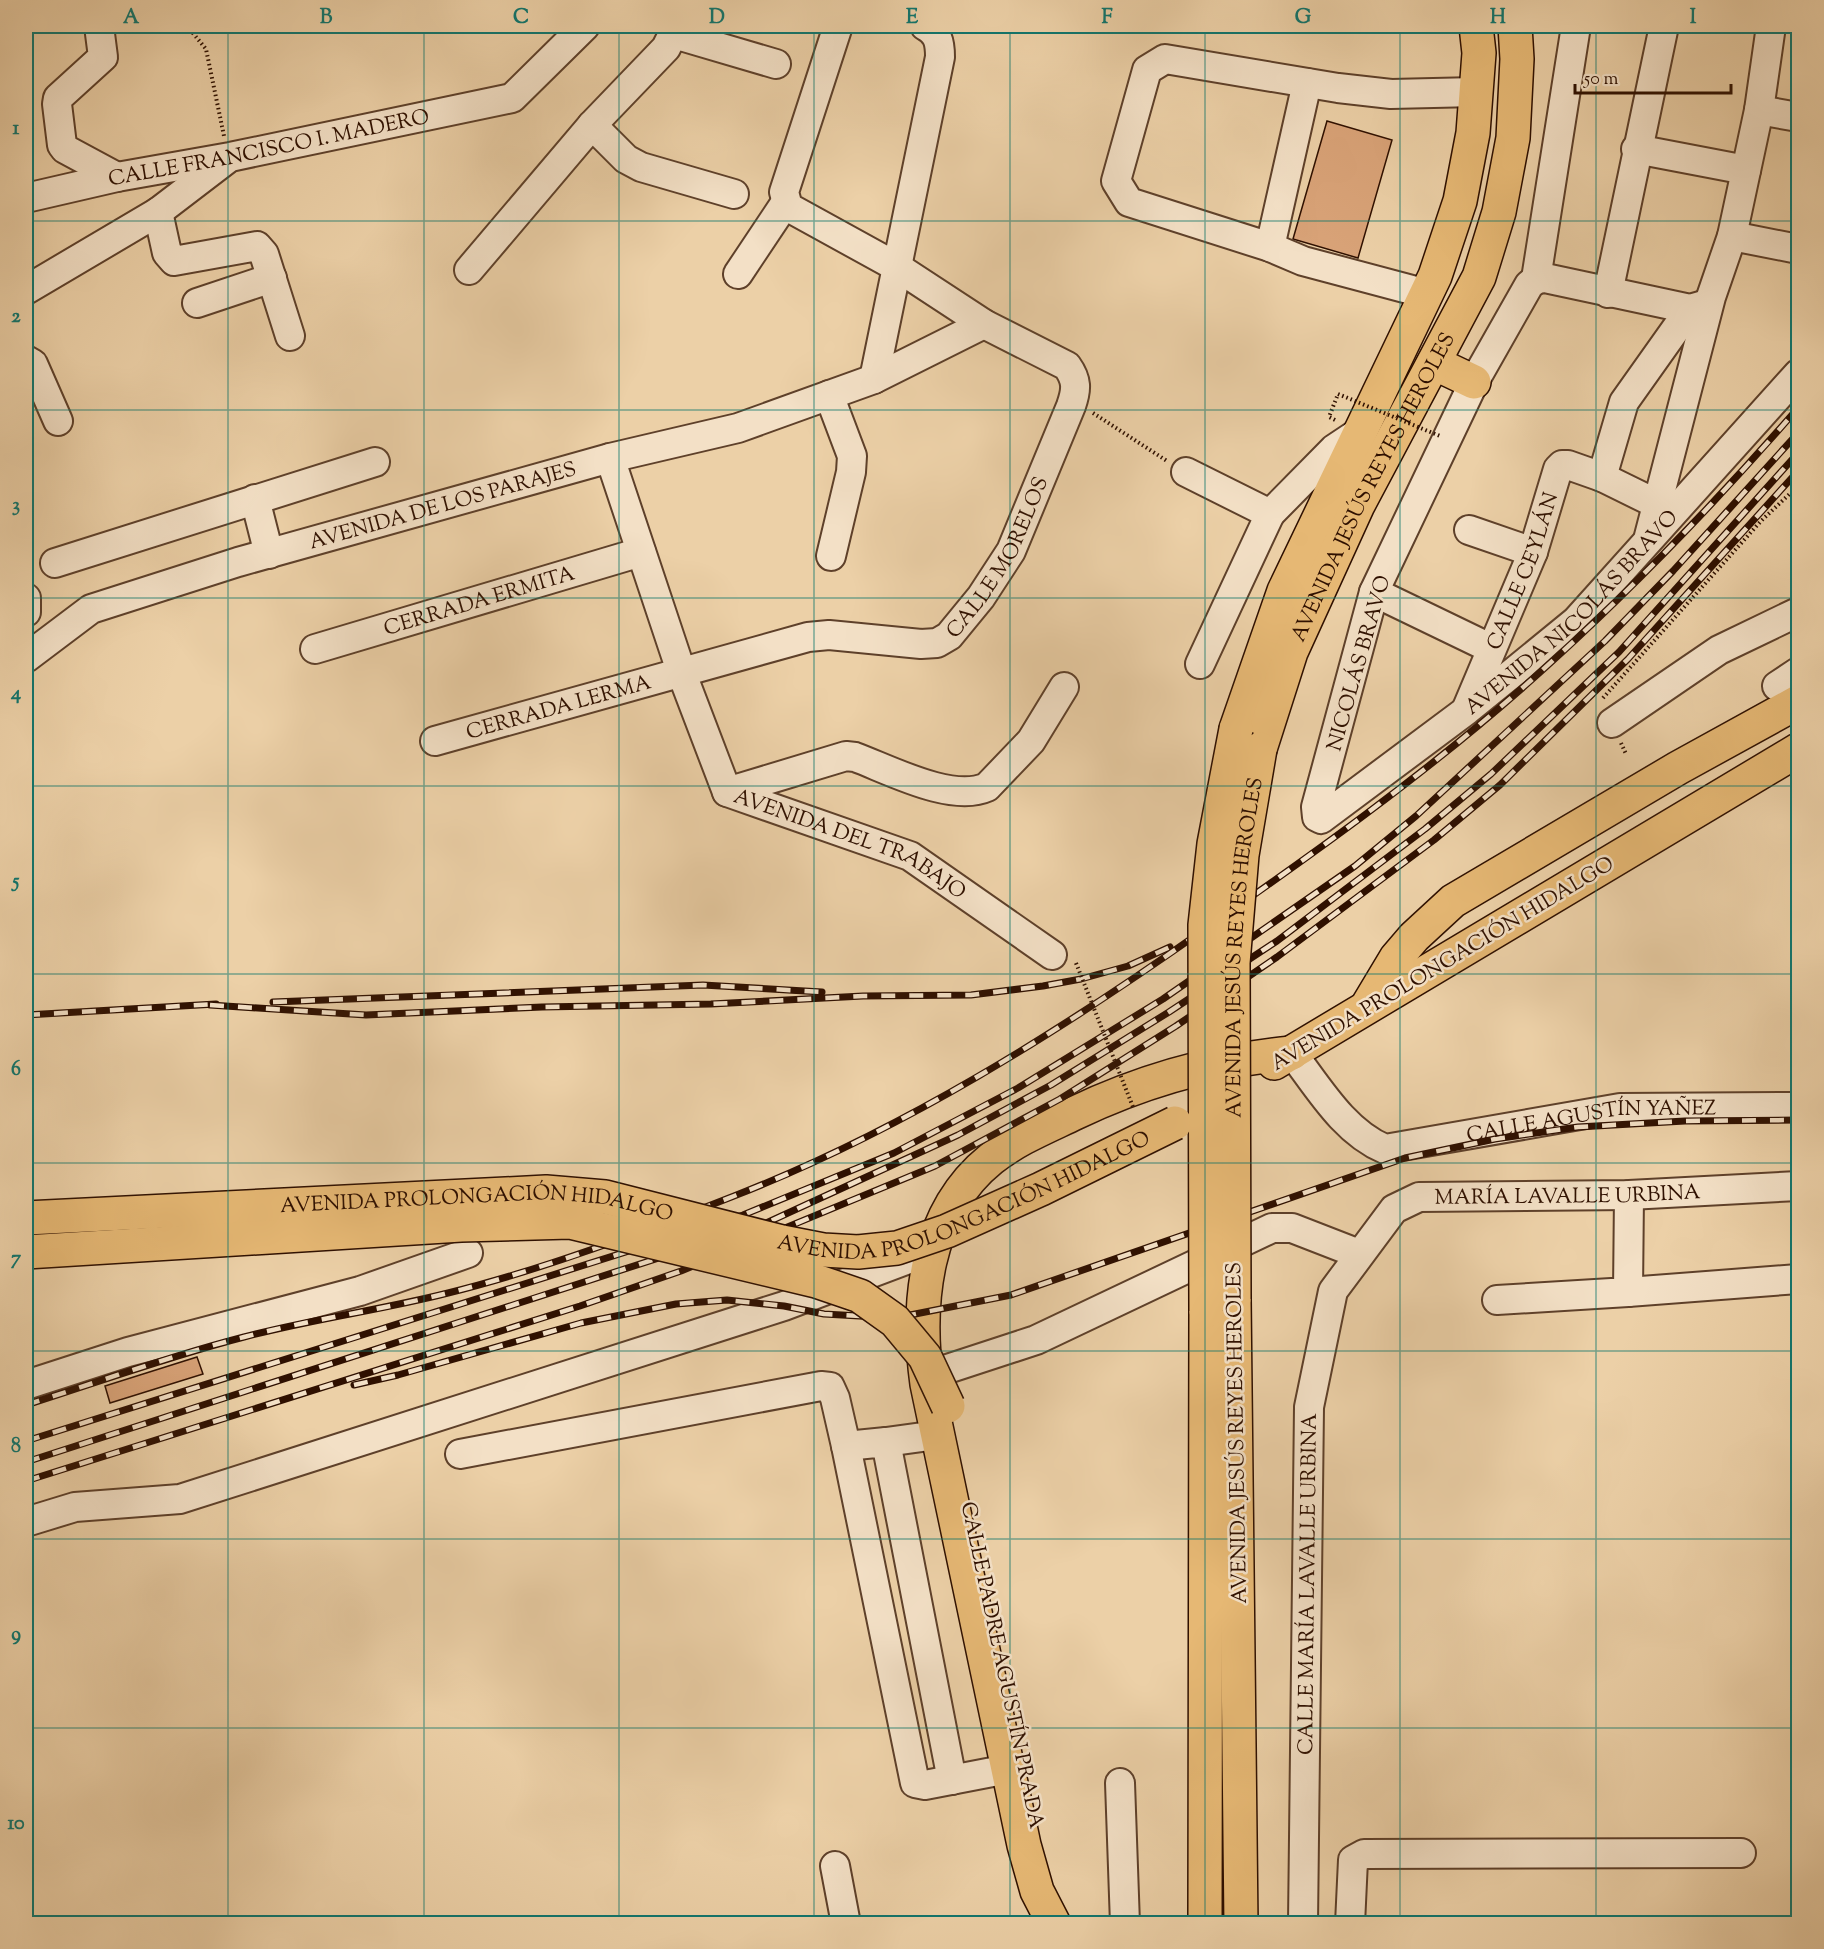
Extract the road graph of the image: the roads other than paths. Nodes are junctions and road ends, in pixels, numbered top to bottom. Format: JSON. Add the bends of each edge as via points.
{"nodes":[{"id":1,"x":99,"y":26,"type":"edge"},
{"id":2,"x":585,"y":26,"type":"edge"},
{"id":3,"x":838,"y":26,"type":"edge"},
{"id":4,"x":925,"y":26,"type":"edge"},
{"id":5,"x":1476,"y":26,"type":"edge"},
{"id":6,"x":1515,"y":26,"type":"edge"},
{"id":7,"x":1576,"y":26,"type":"edge"},
{"id":8,"x":1664,"y":26,"type":"edge"},
{"id":9,"x":1771,"y":26,"type":"edge"},
{"id":10,"x":676,"y":30,"type":"edge"},
{"id":11,"x":776,"y":64,"type":"dead end"},
{"id":12,"x":1307,"y":83,"type":"junction"},
{"id":13,"x":1476,"y":92,"type":"junction"},
{"id":14,"x":1759,"y":110,"type":"junction"},
{"id":15,"x":1798,"y":117,"type":"edge"},
{"id":16,"x":592,"y":125,"type":"junction"},
{"id":17,"x":1636,"y":149,"type":"junction"},
{"id":18,"x":230,"y":157,"type":"junction"},
{"id":19,"x":1746,"y":170,"type":"junction"},
{"id":20,"x":117,"y":177,"type":"junction"},
{"id":21,"x":734,"y":194,"type":"dead end"},
{"id":22,"x":26,"y":198,"type":"edge"},
{"id":23,"x":786,"y":202,"type":"junction"},
{"id":24,"x":159,"y":212,"type":"junction"},
{"id":25,"x":1732,"y":236,"type":"junction"},
{"id":26,"x":1270,"y":247,"type":"junction"},
{"id":27,"x":1798,"y":249,"type":"edge"},
{"id":28,"x":897,"y":267,"type":"junction"},
{"id":29,"x":468,"y":270,"type":"dead end"},
{"id":30,"x":738,"y":274,"type":"dead end"},
{"id":31,"x":272,"y":278,"type":"junction"},
{"id":32,"x":1536,"y":279,"type":"junction"},
{"id":33,"x":26,"y":290,"type":"edge"},
{"id":34,"x":1608,"y":293,"type":"junction"},
{"id":35,"x":1427,"y":294,"type":"junction"},
{"id":36,"x":196,"y":303,"type":"dead end"},
{"id":37,"x":1700,"y":303,"type":"junction"},
{"id":38,"x":984,"y":324,"type":"junction"},
{"id":39,"x":290,"y":336,"type":"dead end"},
{"id":40,"x":26,"y":360,"type":"edge"},
{"id":41,"x":1434,"y":363,"type":"junction"},
{"id":42,"x":1798,"y":374,"type":"edge"},
{"id":43,"x":874,"y":379,"type":"junction"},
{"id":44,"x":1474,"y":382,"type":"junction"},
{"id":45,"x":829,"y":395,"type":"junction"},
{"id":46,"x":58,"y":422,"type":"dead end"},
{"id":47,"x":1361,"y":431,"type":"junction"},
{"id":48,"x":610,"y":458,"type":"junction"},
{"id":49,"x":375,"y":462,"type":"dead end"},
{"id":50,"x":1186,"y":472,"type":"road end"},
{"id":51,"x":1602,"y":477,"type":"junction"},
{"id":52,"x":255,"y":500,"type":"junction"},
{"id":53,"x":1657,"y":504,"type":"junction"},
{"id":54,"x":1270,"y":514,"type":"junction"},
{"id":55,"x":1468,"y":530,"type":"dead end"},
{"id":56,"x":1648,"y":541,"type":"junction"},
{"id":57,"x":641,"y":552,"type":"junction"},
{"id":58,"x":1533,"y":552,"type":"junction"},
{"id":59,"x":269,"y":554,"type":"junction"},
{"id":60,"x":831,"y":556,"type":"dead end"},
{"id":61,"x":55,"y":563,"type":"dead end"},
{"id":62,"x":1374,"y":592,"type":"junction"},
{"id":63,"x":26,"y":598,"type":"edge"},
{"id":64,"x":26,"y":612,"type":"edge"},
{"id":65,"x":1798,"y":612,"type":"edge"},
{"id":66,"x":1490,"y":648,"type":"junction"},
{"id":67,"x":315,"y":649,"type":"dead end"},
{"id":68,"x":26,"y":658,"type":"edge"},
{"id":69,"x":1200,"y":664,"type":"dead end"},
{"id":70,"x":682,"y":674,"type":"junction"},
{"id":71,"x":1064,"y":687,"type":"dead end"},
{"id":72,"x":1792,"y":687,"type":"edge"},
{"id":73,"x":1467,"y":710,"type":"junction"},
{"id":74,"x":1612,"y":723,"type":"road end"},
{"id":75,"x":1248,"y":739,"type":"junction"},
{"id":76,"x":435,"y":741,"type":"dead end"},
{"id":77,"x":1798,"y":750,"type":"edge"},
{"id":78,"x":727,"y":792,"type":"junction"},
{"id":79,"x":1317,"y":817,"type":"joint"},
{"id":80,"x":1064,"y":959,"type":"road end"},
{"id":81,"x":1369,"y":1005,"type":"junction"},
{"id":82,"x":1292,"y":1053,"type":"junction"},
{"id":83,"x":1798,"y":1107,"type":"edge"},
{"id":84,"x":1798,"y":1186,"type":"edge"},
{"id":85,"x":1629,"y":1195,"type":"junction"},
{"id":86,"x":26,"y":1218,"type":"edge"},
{"id":87,"x":932,"y":1250,"type":"junction"},
{"id":88,"x":26,"y":1252,"type":"edge"},
{"id":89,"x":468,"y":1253,"type":"dead end"},
{"id":90,"x":1359,"y":1254,"type":"junction"},
{"id":91,"x":1798,"y":1279,"type":"edge"},
{"id":92,"x":1628,"y":1292,"type":"junction"},
{"id":93,"x":1497,"y":1300,"type":"dead end"},
{"id":94,"x":1220,"y":1305,"type":"junction"},
{"id":95,"x":926,"y":1376,"type":"junction"},
{"id":96,"x":26,"y":1385,"type":"edge"},
{"id":97,"x":943,"y":1420,"type":"junction"},
{"id":98,"x":886,"y":1442,"type":"junction"},
{"id":99,"x":846,"y":1446,"type":"junction"},
{"id":100,"x":460,"y":1454,"type":"dead end"},
{"id":101,"x":26,"y":1522,"type":"edge"},
{"id":102,"x":1008,"y":1769,"type":"junction"},
{"id":103,"x":952,"y":1780,"type":"junction"},
{"id":104,"x":1120,"y":1783,"type":"dead end"},
{"id":105,"x":1742,"y":1852,"type":"dead end"},
{"id":106,"x":835,"y":1866,"type":"dead end"},
{"id":107,"x":846,"y":1923,"type":"edge"},
{"id":108,"x":1056,"y":1923,"type":"edge"},
{"id":109,"x":1125,"y":1923,"type":"edge"},
{"id":110,"x":1205,"y":1923,"type":"edge"},
{"id":111,"x":1241,"y":1923,"type":"edge"},
{"id":112,"x":1303,"y":1923,"type":"edge"},
{"id":113,"x":1350,"y":1923,"type":"edge"}],
"edges":[{"from":1,"to":20,"type":"street","via":[[103,57],[58,98],[57,104],[65,149]]},
{"from":2,"to":18,"type":"street","name":"CALLE FRANCISCO I. MADERO","via":[[512,98]]},
{"from":3,"to":23,"type":"street","via":[[784,192]]},
{"from":4,"to":28,"type":"street","via":[[934,30],[940,43],[940,57]]},
{"from":5,"to":13,"type":"highway","name":"AVENIDA JESÚS REYES HEROLES"},
{"from":6,"to":41,"type":"highway","name":"AVENIDA JESÚS REYES HEROLES","via":[[1513,138],[1499,212],[1479,277]]},
{"from":7,"to":32,"type":"street"},
{"from":8,"to":17,"type":"street"},
{"from":9,"to":14,"type":"street"},
{"from":10,"to":11,"type":"street"},
{"from":10,"to":16,"type":"street","via":[[666,48]]},
{"from":12,"to":13,"type":"street","via":[[1391,94]]},
{"from":12,"to":26,"type":"street"},
{"from":12,"to":26,"type":"street","via":[[1166,59],[1155,63],[1147,70],[1116,181],[1129,202]]},
{"from":13,"to":35,"type":"highway","name":"AVENIDA JESÚS REYES HEROLES","via":[[1460,201]]},
{"from":14,"to":15,"type":"street"},
{"from":14,"to":19,"type":"street"},
{"from":16,"to":21,"type":"street","via":[[626,159],[641,167]]},
{"from":16,"to":29,"type":"street"},
{"from":17,"to":19,"type":"street"},
{"from":17,"to":34,"type":"street"},
{"from":18,"to":20,"type":"street","name":"CALLE FRANCISCO I. MADERO"},
{"from":18,"to":24,"type":"street"},
{"from":19,"to":25,"type":"street"},
{"from":20,"to":22,"type":"street","name":"CALLE FRANCISCO I. MADERO"},
{"from":23,"to":28,"type":"street","via":[[796,213]]},
{"from":23,"to":30,"type":"street"},
{"from":24,"to":31,"type":"street","via":[[167,254],[174,261],[257,246]]},
{"from":24,"to":33,"type":"street"},
{"from":25,"to":27,"type":"street"},
{"from":25,"to":37,"type":"street"},
{"from":26,"to":35,"type":"street","via":[[1303,261]]},
{"from":28,"to":38,"type":"street"},
{"from":28,"to":43,"type":"street"},
{"from":31,"to":36,"type":"street"},
{"from":31,"to":39,"type":"street"},
{"from":32,"to":34,"type":"street"},
{"from":32,"to":44,"type":"street","name":"NICOLÁS BRAVO"},
{"from":34,"to":37,"type":"street"},
{"from":35,"to":47,"type":"highway","name":"AVENIDA JESÚS REYES HEROLES"},
{"from":37,"to":51,"type":"street","via":[[1624,402]]},
{"from":37,"to":53,"type":"street"},
{"from":38,"to":43,"type":"street"},
{"from":38,"to":70,"type":"street","name":"CALLE MORELOS","via":[[1067,366],[1076,378],[1075,394],[1011,551],[949,636],[936,643],[921,644],[829,635],[808,637]]},
{"from":40,"to":46,"type":"street","via":[[33,364]]},
{"from":41,"to":44,"type":"highway"},
{"from":41,"to":75,"type":"highway","name":"AVENIDA JESÚS REYES HEROLES","via":[[1358,505]]},
{"from":42,"to":56,"type":"street","name":"AVENIDA NICOLÁS BRAVO"},
{"from":43,"to":45,"type":"street","name":"AVENIDA DE LOS PARAJES"},
{"from":44,"to":62,"type":"street","name":"NICOLÁS BRAVO"},
{"from":45,"to":48,"type":"street","name":"AVENIDA DE LOS PARAJES","via":[[738,428]]},
{"from":45,"to":60,"type":"street","via":[[852,456]]},
{"from":47,"to":54,"type":"street","via":[[1334,449]]},
{"from":47,"to":75,"type":"highway","name":"AVENIDA JESÚS REYES HEROLES","via":[[1284,591]]},
{"from":48,"to":57,"type":"street","name":"AVENIDA DEL TRABAJO"},
{"from":48,"to":59,"type":"street","name":"AVENIDA DE LOS PARAJES"},
{"from":49,"to":52,"type":"street"},
{"from":50,"to":54,"type":"street"},
{"from":51,"to":53,"type":"street"},
{"from":51,"to":58,"type":"street","name":"CALLE CEYLÁN","via":[[1562,465],[1557,469]]},
{"from":52,"to":59,"type":"street"},
{"from":52,"to":61,"type":"street"},
{"from":53,"to":56,"type":"street"},
{"from":54,"to":69,"type":"street"},
{"from":55,"to":58,"type":"street"},
{"from":56,"to":73,"type":"street","name":"AVENIDA NICOLÁS BRAVO","via":[[1576,621]]},
{"from":57,"to":67,"type":"street","name":"CERRADA ERMITA"},
{"from":57,"to":70,"type":"street","name":"AVENIDA DEL TRABAJO"},
{"from":58,"to":66,"type":"street","name":"CALLE CEYLÁN"},
{"from":59,"to":68,"type":"street","name":"AVENIDA DE LOS PARAJES","via":[[91,609]]},
{"from":62,"to":66,"type":"street"},
{"from":62,"to":79,"type":"street","name":"NICOLÁS BRAVO","via":[[1316,807]]},
{"from":63,"to":64,"type":"street"},
{"from":65,"to":74,"type":"street","via":[[1719,650]]},
{"from":66,"to":73,"type":"street","name":"CALLE CEYLÁN"},
{"from":70,"to":76,"type":"street","name":"CERRADA LERMA"},
{"from":70,"to":78,"type":"street","name":"AVENIDA DEL TRABAJO"},
{"from":71,"to":78,"type":"street","via":[[1031,741],[987,788],[978,792],[932,786],[846,756]]},
{"from":72,"to":81,"type":"highway","via":[[1678,768],[1453,901],[1396,958]]},
{"from":73,"to":79,"type":"street","name":"AVENIDA NICOLÁS BRAVO","via":[[1326,818]]},
{"from":75,"to":94,"type":"highway","name":"AVENIDA JESÚS REYES HEROLES","bridge":true,"via":[[1233,963]]},
{"from":77,"to":81,"type":"highway","name":"AVENIDA PROLONGACIÓN HIDALGO"},
{"from":78,"to":80,"type":"street","name":"AVENIDA DEL TRABAJO","via":[[910,856]]},
{"from":81,"to":82,"type":"highway","name":"AVENIDA PROLONGACIÓN HIDALGO"},
{"from":82,"to":83,"type":"street","name":"CALLE AGUSTÍN YAÑEZ","via":[[1345,1121],[1370,1143],[1385,1149],[1620,1108]]},
{"from":82,"to":86,"type":"highway","name":"AVENIDA PROLONGACIÓN HIDALGO","bridge":true,"via":[[1175,1123],[1041,1189],[947,1231],[897,1248],[823,1250],[579,1193]]},
{"from":82,"to":87,"type":"highway","via":[[1228,1060],[1171,1075],[1103,1100],[1023,1138],[990,1160],[963,1188],[939,1228]]},
{"from":84,"to":85,"type":"street","name":"MARÍA LAVALLE URBINA"},
{"from":85,"to":90,"type":"street","name":"MARÍA LAVALLE URBINA","via":[[1419,1197],[1394,1209]]},
{"from":85,"to":92,"type":"street"},
{"from":87,"to":95,"type":"highway","via":[[923,1312]]},
{"from":87,"to":101,"type":"street","via":[[784,1306],[180,1499],[75,1507]]},
{"from":88,"to":97,"type":"highway","name":"AVENIDA PROLONGACIÓN HIDALGO","bridge":true,"via":[[471,1224],[570,1222],[816,1281],[861,1296],[895,1321],[926,1357]]},
{"from":89,"to":96,"type":"street","via":[[360,1291],[128,1352]]},
{"from":90,"to":95,"type":"street","via":[[1292,1228],[1272,1228],[1036,1340]]},
{"from":90,"to":112,"type":"street","name":"CALLE MARÍA LAVALLE URBINA","via":[[1333,1291],[1309,1407]]},
{"from":91,"to":92,"type":"street"},
{"from":92,"to":93,"type":"street"},
{"from":94,"to":110,"type":"highway","name":"AVENIDA JESÚS REYES HEROLES"},
{"from":94,"to":111,"type":"highway","name":"AVENIDA JESÚS REYES HEROLES"},
{"from":95,"to":97,"type":"highway"},
{"from":97,"to":98,"type":"street"},
{"from":97,"to":102,"type":"highway"},
{"from":97,"to":108,"type":"highway","name":"CALLE PADRE AGUSTÍN PRADA","via":[[1002,1659]]},
{"from":98,"to":99,"type":"street"},
{"from":98,"to":103,"type":"street"},
{"from":99,"to":100,"type":"street","via":[[836,1398],[830,1387],[821,1386]]},
{"from":99,"to":103,"type":"street","via":[[911,1772],[915,1783],[925,1785]]},
{"from":102,"to":103,"type":"street"},
{"from":102,"to":108,"type":"highway","via":[[1037,1891]]},
{"from":104,"to":109,"type":"street"},
{"from":105,"to":113,"type":"street","via":[[1364,1854],[1353,1860],[1350,1872]]},
{"from":106,"to":107,"type":"street"}]}
